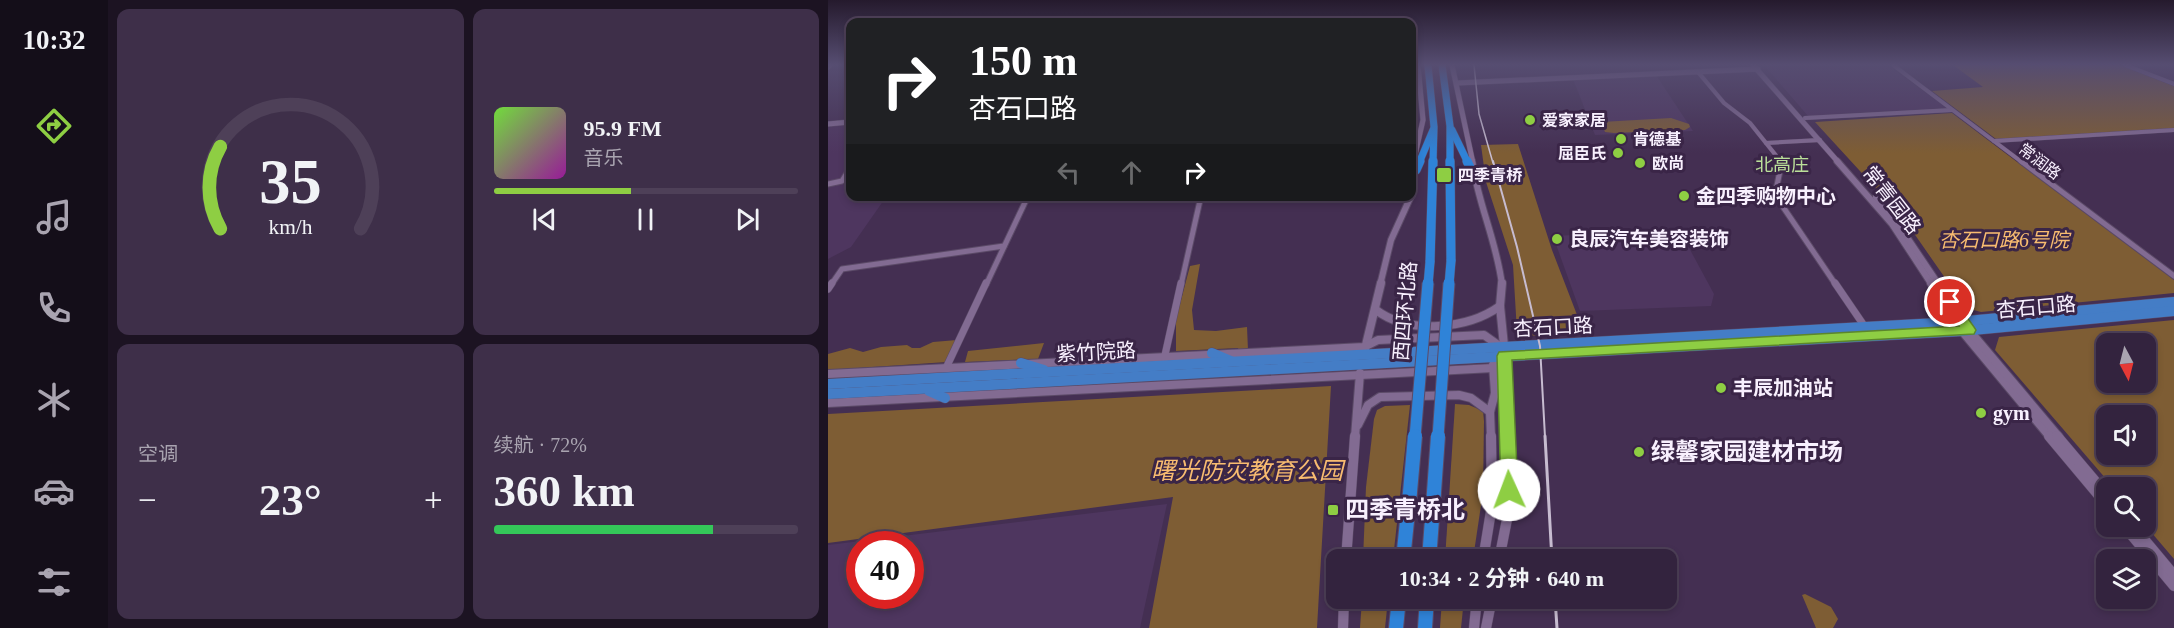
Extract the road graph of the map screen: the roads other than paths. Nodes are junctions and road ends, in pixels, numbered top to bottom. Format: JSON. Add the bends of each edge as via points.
{"nodes":[{"id":1,"x":1421,"y":94,"type":"edge"},
{"id":2,"x":1431,"y":94,"type":"edge"},
{"id":3,"x":1446,"y":94,"type":"edge"},
{"id":4,"x":1458,"y":94,"type":"edge"},
{"id":5,"x":1717,"y":94,"type":"edge"},
{"id":6,"x":1781,"y":94,"type":"edge"},
{"id":7,"x":1783,"y":94,"type":"edge"},
{"id":8,"x":1932,"y":94,"type":"edge"},
{"id":9,"x":1953,"y":110,"type":"junction"},
{"id":10,"x":1805,"y":118,"type":"junction"},
{"id":11,"x":846,"y":121,"type":"edge"},
{"id":12,"x":828,"y":123,"type":"edge"},
{"id":13,"x":1450,"y":126,"type":"junction"},
{"id":14,"x":1434,"y":127,"type":"junction"},
{"id":15,"x":2174,"y":130,"type":"edge"},
{"id":16,"x":1416,"y":138,"type":"edge"},
{"id":17,"x":1420,"y":139,"type":"junction"},
{"id":18,"x":1820,"y":140,"type":"junction"},
{"id":19,"x":1993,"y":141,"type":"junction"},
{"id":20,"x":1766,"y":143,"type":"junction"},
{"id":21,"x":1416,"y":150,"type":"edge"},
{"id":22,"x":1416,"y":170,"type":"edge"},
{"id":23,"x":846,"y":174,"type":"edge"},
{"id":24,"x":1474,"y":176,"type":"junction"},
{"id":25,"x":828,"y":184,"type":"edge"},
{"id":26,"x":1026,"y":201,"type":"edge"},
{"id":27,"x":1200,"y":201,"type":"edge"},
{"id":28,"x":1409,"y":201,"type":"edge"},
{"id":29,"x":1004,"y":246,"type":"junction"},
{"id":30,"x":2174,"y":276,"type":"edge"},
{"id":31,"x":828,"y":289,"type":"edge"},
{"id":32,"x":2174,"y":302,"type":"edge"},
{"id":33,"x":1500,"y":306,"type":"junction"},
{"id":34,"x":1376,"y":310,"type":"junction"},
{"id":35,"x":2174,"y":311,"type":"edge"},
{"id":36,"x":1962,"y":326,"type":"junction"},
{"id":37,"x":1865,"y":327,"type":"junction"},
{"id":38,"x":1503,"y":352,"type":"junction"},
{"id":39,"x":1212,"y":353,"type":"junction"},
{"id":40,"x":1166,"y":355,"type":"junction"},
{"id":41,"x":1492,"y":357,"type":"junction"},
{"id":42,"x":1363,"y":361,"type":"junction"},
{"id":43,"x":1233,"y":362,"type":"junction"},
{"id":44,"x":1022,"y":363,"type":"junction"},
{"id":45,"x":946,"y":368,"type":"junction"},
{"id":46,"x":1493,"y":368,"type":"junction"},
{"id":47,"x":1049,"y":372,"type":"junction"},
{"id":48,"x":828,"y":374,"type":"edge"},
{"id":49,"x":828,"y":384,"type":"edge"},
{"id":50,"x":924,"y":389,"type":"junction"},
{"id":51,"x":1495,"y":393,"type":"junction"},
{"id":52,"x":828,"y":394,"type":"edge"},
{"id":53,"x":945,"y":398,"type":"junction"},
{"id":54,"x":828,"y":404,"type":"edge"},
{"id":55,"x":1490,"y":412,"type":"junction"},
{"id":56,"x":1505,"y":423,"type":"junction"},
{"id":57,"x":1357,"y":427,"type":"junction"},
{"id":58,"x":2096,"y":482,"type":"edge"},
{"id":59,"x":2096,"y":492,"type":"edge"},
{"id":60,"x":2133,"y":537,"type":"edge"},
{"id":61,"x":2142,"y":537,"type":"edge"},
{"id":62,"x":1347,"y":549,"type":"edge"},
{"id":63,"x":1404,"y":549,"type":"edge"},
{"id":64,"x":1431,"y":549,"type":"edge"},
{"id":65,"x":1485,"y":549,"type":"edge"},
{"id":66,"x":1501,"y":549,"type":"edge"},
{"id":67,"x":2174,"y":575,"type":"edge"},
{"id":68,"x":2174,"y":586,"type":"edge"},
{"id":69,"x":1344,"y":609,"type":"edge"},
{"id":70,"x":1398,"y":609,"type":"edge"},
{"id":71,"x":1426,"y":609,"type":"edge"},
{"id":72,"x":1476,"y":609,"type":"edge"},
{"id":73,"x":1490,"y":609,"type":"edge"},
{"id":74,"x":1343,"y":628,"type":"edge"},
{"id":75,"x":1396,"y":628,"type":"edge"},
{"id":76,"x":1425,"y":628,"type":"edge"},
{"id":77,"x":1474,"y":628,"type":"edge"},
{"id":78,"x":1486,"y":628,"type":"edge"}],
"edges":[{"from":1,"to":17,"type":"street","name":"西四环北路"},
{"from":2,"to":14,"type":"highway","name":"西四环北路"},
{"from":3,"to":13,"type":"highway","name":"西四环北路"},
{"from":4,"to":24,"type":"street"},
{"from":5,"to":20,"type":"street","via":[[1750,123]]},
{"from":6,"to":18,"type":"street","name":"常青园路"},
{"from":7,"to":10,"type":"street","name":"常青园路"},
{"from":8,"to":9,"type":"street","name":"常润路"},
{"from":9,"to":10,"type":"street"},
{"from":9,"to":19,"type":"street","name":"常润路"},
{"from":10,"to":36,"type":"street","name":"常青园路","via":[[1896,221]]},
{"from":11,"to":12,"type":"street"},
{"from":13,"to":24,"type":"highway"},
{"from":13,"to":64,"type":"highway","name":"西四环北路","bridge":true,"via":[[1450,261]]},
{"from":14,"to":22,"type":"highway"},
{"from":14,"to":63,"type":"highway","name":"西四环北路","bridge":true,"via":[[1430,262]]},
{"from":15,"to":19,"type":"street"},
{"from":16,"to":17,"type":"street"},
{"from":17,"to":21,"type":"street","name":"西四环北路"},
{"from":18,"to":20,"type":"street"},
{"from":18,"to":36,"type":"street","name":"常青园路","via":[[1892,224]]},
{"from":19,"to":30,"type":"street","name":"常润路"},
{"from":20,"to":37,"type":"street","via":[[1782,162],[1774,195]]},
{"from":23,"to":25,"type":"street","via":[[842,181]]},
{"from":24,"to":33,"type":"street","via":[[1498,258]]},
{"from":26,"to":29,"type":"street"},
{"from":27,"to":40,"type":"street"},
{"from":28,"to":34,"type":"street","name":"西四环北路","via":[[1391,240]]},
{"from":29,"to":31,"type":"street","via":[[842,269]]},
{"from":29,"to":45,"type":"street"},
{"from":32,"to":36,"type":"main road","name":"杏石口路"},
{"from":33,"to":34,"type":"street","via":[[1473,321],[1435,324],[1389,320]]},
{"from":33,"to":38,"type":"street"},
{"from":34,"to":42,"type":"street","name":"西四环北路"},
{"from":35,"to":36,"type":"main road","name":"杏石口路"},
{"from":36,"to":37,"type":"main road","name":"杏石口路"},
{"from":36,"to":38,"type":"main road","name":"杏石口路"},
{"from":36,"to":58,"type":"street","name":"常青园路"},
{"from":36,"to":59,"type":"street","name":"常青园路"},
{"from":37,"to":38,"type":"main road","name":"杏石口路"},
{"from":38,"to":41,"type":"main road","name":"杏石口路"},
{"from":38,"to":42,"type":"main road","name":"杏石口路"},
{"from":38,"to":42,"type":"street","via":[[1484,335],[1378,340]]},
{"from":38,"to":46,"type":"street"},
{"from":38,"to":56,"type":"street"},
{"from":39,"to":40,"type":"street","name":"紫竹院路"},
{"from":39,"to":42,"type":"street","name":"紫竹院路"},
{"from":39,"to":43,"type":"main road"},
{"from":40,"to":44,"type":"street","name":"紫竹院路"},
{"from":41,"to":42,"type":"main road","name":"杏石口路"},
{"from":41,"to":46,"type":"street"},
{"from":42,"to":43,"type":"main road","name":"紫竹院路"},
{"from":42,"to":46,"type":"street"},
{"from":42,"to":50,"type":"main road","name":"紫竹院路"},
{"from":42,"to":53,"type":"street","name":"紫竹院路"},
{"from":42,"to":57,"type":"street","name":"西四环北路"},
{"from":43,"to":47,"type":"main road","name":"紫竹院路"},
{"from":44,"to":45,"type":"street","name":"紫竹院路"},
{"from":44,"to":47,"type":"main road"},
{"from":45,"to":48,"type":"street","name":"紫竹院路"},
{"from":46,"to":51,"type":"street"},
{"from":47,"to":49,"type":"main road","name":"紫竹院路"},
{"from":50,"to":52,"type":"main road","name":"紫竹院路"},
{"from":50,"to":53,"type":"main road"},
{"from":51,"to":55,"type":"street"},
{"from":51,"to":56,"type":"street"},
{"from":53,"to":54,"type":"street","name":"紫竹院路"},
{"from":55,"to":57,"type":"street","via":[[1471,398],[1459,395],[1380,397],[1368,405]]},
{"from":55,"to":65,"type":"street","via":[[1492,505]]},
{"from":56,"to":66,"type":"street","via":[[1510,504]]},
{"from":57,"to":62,"type":"street","name":"西四环北路"},
{"from":60,"to":68,"type":"street"},
{"from":61,"to":67,"type":"street"},
{"from":69,"to":74,"type":"street"},
{"from":70,"to":75,"type":"highway"},
{"from":71,"to":76,"type":"highway"},
{"from":72,"to":77,"type":"street"},
{"from":73,"to":78,"type":"street"}]}
